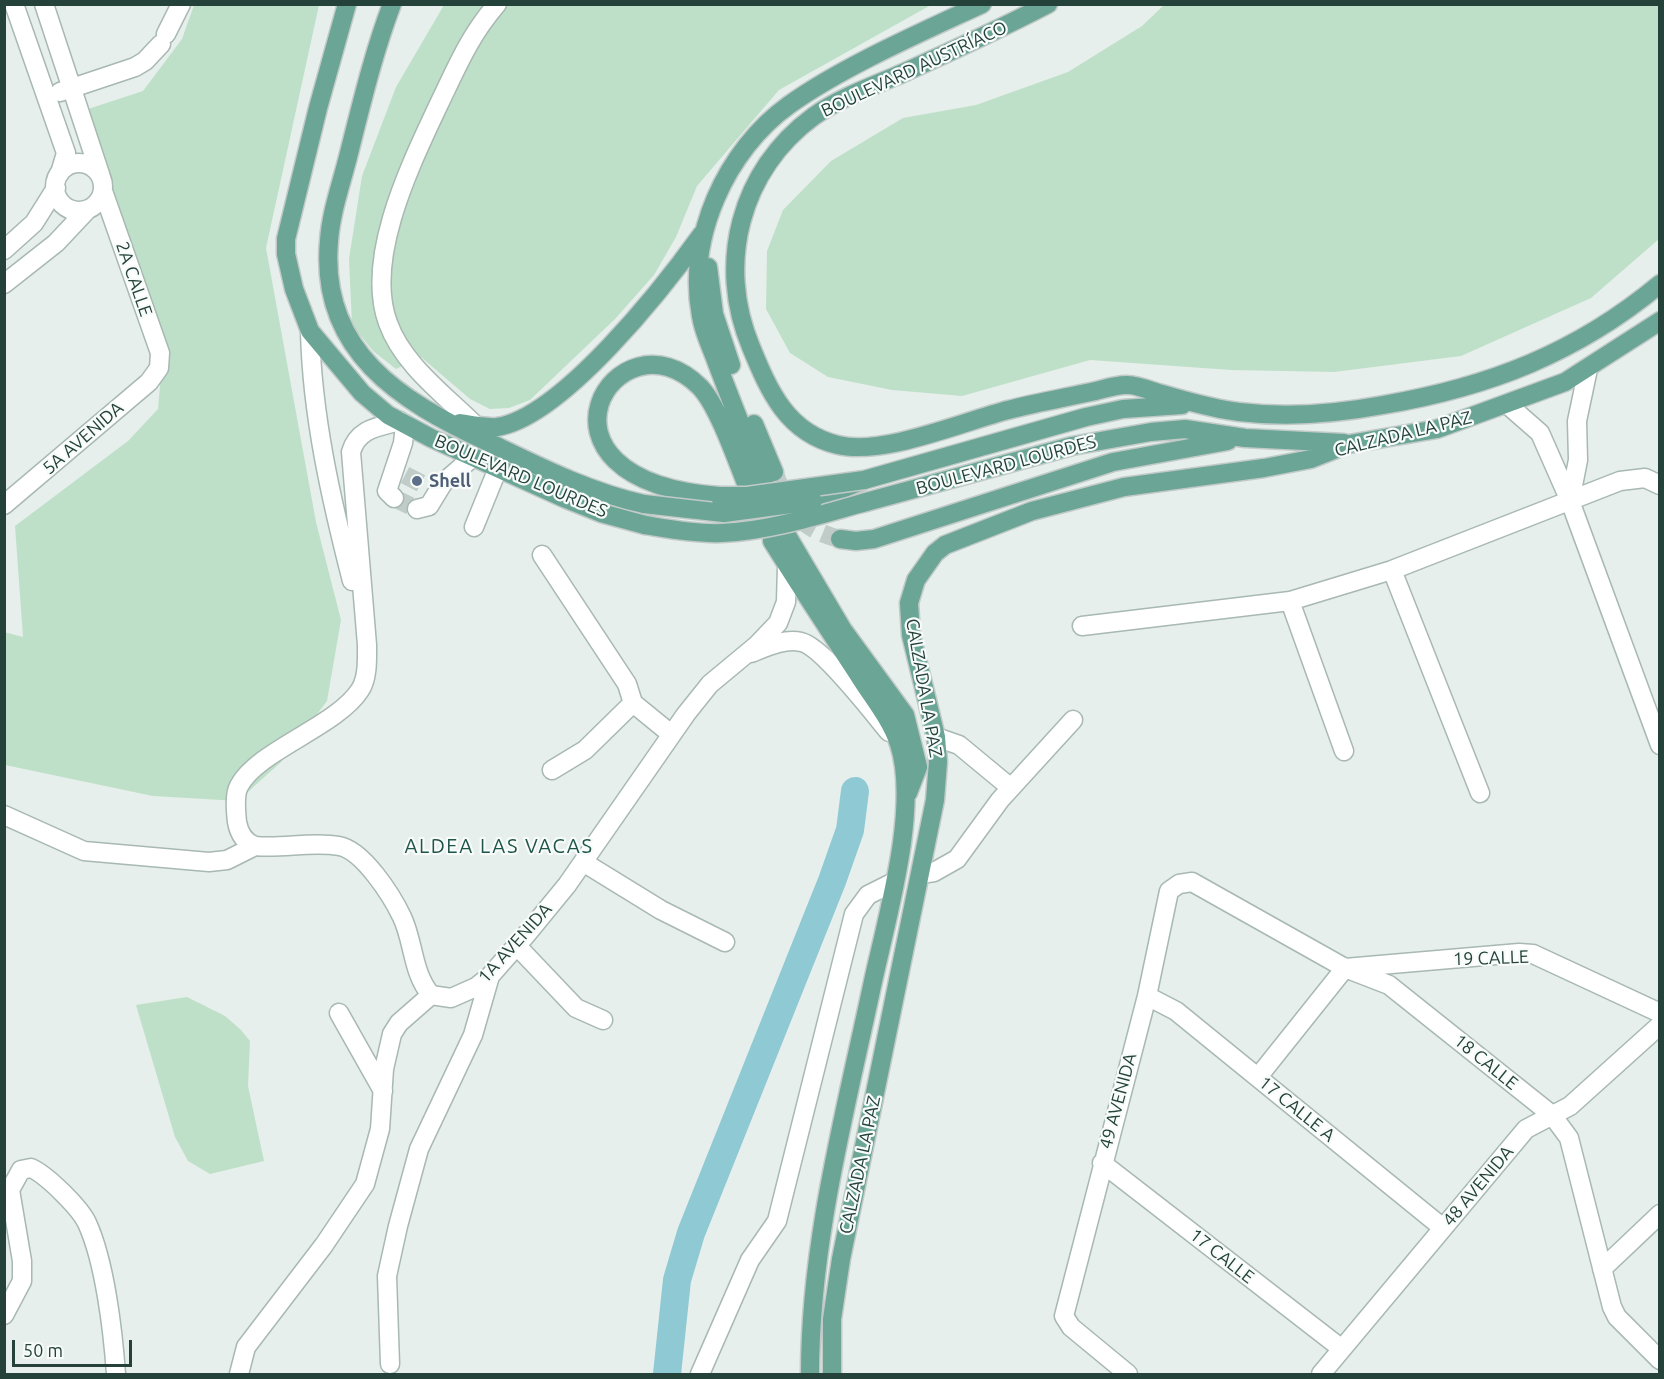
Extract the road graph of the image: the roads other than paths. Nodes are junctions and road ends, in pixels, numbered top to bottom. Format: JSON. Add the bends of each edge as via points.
{"nodes":[{"id":1,"x":14,"y":4,"type":"edge"},
{"id":2,"x":44,"y":4,"type":"edge"},
{"id":3,"x":181,"y":4,"type":"edge"},
{"id":4,"x":347,"y":4,"type":"edge"},
{"id":5,"x":392,"y":4,"type":"edge"},
{"id":6,"x":497,"y":4,"type":"edge"},
{"id":7,"x":982,"y":4,"type":"edge"},
{"id":8,"x":1048,"y":4,"type":"edge"},
{"id":9,"x":71,"y":88,"type":"junction"},
{"id":10,"x":47,"y":98,"type":"junction"},
{"id":11,"x":58,"y":181,"type":"junction"},
{"id":12,"x":101,"y":183,"type":"junction"},
{"id":13,"x":88,"y":209,"type":"junction"},
{"id":14,"x":703,"y":232,"type":"junction"},
{"id":15,"x":4,"y":250,"type":"edge"},
{"id":16,"x":4,"y":284,"type":"edge"},
{"id":17,"x":1659,"y":284,"type":"edge"},
{"id":18,"x":1659,"y":321,"type":"edge"},
{"id":19,"x":310,"y":331,"type":"junction"},
{"id":20,"x":159,"y":368,"type":"joint"},
{"id":21,"x":1588,"y":369,"type":"junction"},
{"id":22,"x":1508,"y":405,"type":"junction"},
{"id":23,"x":1214,"y":407,"type":"junction"},
{"id":24,"x":442,"y":419,"type":"junction"},
{"id":25,"x":402,"y":423,"type":"junction"},
{"id":26,"x":476,"y":426,"type":"junction"},
{"id":27,"x":1245,"y":438,"type":"junction"},
{"id":28,"x":1349,"y":444,"type":"junction"},
{"id":29,"x":473,"y":457,"type":"junction"},
{"id":30,"x":498,"y":468,"type":"junction"},
{"id":31,"x":864,"y":480,"type":"junction"},
{"id":32,"x":1659,"y":485,"type":"edge"},
{"id":33,"x":394,"y":498,"type":"dead end"},
{"id":34,"x":1570,"y":501,"type":"junction"},
{"id":35,"x":4,"y":505,"type":"edge"},
{"id":36,"x":417,"y":509,"type":"dead end"},
{"id":37,"x":474,"y":527,"type":"dead end"},
{"id":38,"x":840,"y":539,"type":"tunnel mouth"},
{"id":39,"x":542,"y":555,"type":"dead end"},
{"id":40,"x":787,"y":566,"type":"junction"},
{"id":41,"x":1392,"y":570,"type":"junction"},
{"id":42,"x":1290,"y":601,"type":"junction"},
{"id":43,"x":1082,"y":626,"type":"dead end"},
{"id":44,"x":364,"y":627,"type":"junction"},
{"id":45,"x":741,"y":657,"type":"junction"},
{"id":46,"x":633,"y":703,"type":"junction"},
{"id":47,"x":1073,"y":720,"type":"dead end"},
{"id":48,"x":671,"y":734,"type":"junction"},
{"id":49,"x":936,"y":736,"type":"junction"},
{"id":50,"x":899,"y":743,"type":"junction"},
{"id":51,"x":1659,"y":745,"type":"edge"},
{"id":52,"x":1344,"y":751,"type":"dead end"},
{"id":53,"x":552,"y":770,"type":"dead end"},
{"id":54,"x":1011,"y":788,"type":"junction"},
{"id":55,"x":1480,"y":793,"type":"dead end"},
{"id":56,"x":905,"y":800,"type":"junction"},
{"id":57,"x":4,"y":815,"type":"edge"},
{"id":58,"x":255,"y":846,"type":"junction"},
{"id":59,"x":583,"y":862,"type":"junction"},
{"id":60,"x":921,"y":874,"type":"junction"},
{"id":61,"x":894,"y":882,"type":"junction"},
{"id":62,"x":1179,"y":884,"type":"joint"},
{"id":63,"x":725,"y":942,"type":"dead end"},
{"id":64,"x":517,"y":946,"type":"junction"},
{"id":65,"x":1346,"y":968,"type":"junction"},
{"id":66,"x":490,"y":976,"type":"junction"},
{"id":67,"x":431,"y":995,"type":"junction"},
{"id":68,"x":1147,"y":996,"type":"junction"},
{"id":69,"x":339,"y":1013,"type":"dead end"},
{"id":70,"x":1659,"y":1013,"type":"edge"},
{"id":71,"x":603,"y":1020,"type":"dead end"},
{"id":72,"x":1659,"y":1025,"type":"edge"},
{"id":73,"x":1258,"y":1077,"type":"junction"},
{"id":74,"x":383,"y":1091,"type":"junction"},
{"id":75,"x":1552,"y":1115,"type":"junction"},
{"id":76,"x":1102,"y":1163,"type":"junction"},
{"id":77,"x":1659,"y":1214,"type":"edge"},
{"id":78,"x":1443,"y":1228,"type":"junction"},
{"id":79,"x":1602,"y":1269,"type":"junction"},
{"id":80,"x":4,"y":1315,"type":"edge"},
{"id":81,"x":1342,"y":1349,"type":"junction"},
{"id":82,"x":1659,"y":1360,"type":"edge"},
{"id":83,"x":390,"y":1364,"type":"dead end"},
{"id":84,"x":116,"y":1374,"type":"edge"},
{"id":85,"x":239,"y":1374,"type":"edge"},
{"id":86,"x":700,"y":1374,"type":"edge"},
{"id":87,"x":810,"y":1374,"type":"edge"},
{"id":88,"x":832,"y":1374,"type":"edge"},
{"id":89,"x":1128,"y":1374,"type":"edge"},
{"id":90,"x":1321,"y":1374,"type":"edge"}],
"edges":[{"from":1,"to":10,"type":"street"},
{"from":2,"to":9,"type":"street","name":"2A CALLE"},
{"from":3,"to":9,"type":"street","via":[[164,39],[145,61]]},
{"from":4,"to":19,"type":"main road","name":"BOULEVARD LOURDES","via":[[286,239],[294,289]]},
{"from":5,"to":24,"type":"main road","name":"BOULEVARD LOURDES","via":[[369,72],[332,218],[328,269],[338,317],[359,354],[400,394]]},
{"from":6,"to":26,"type":"street","via":[[476,28],[426,130],[400,193],[385,250],[384,298],[395,338],[413,364]]},
{"from":7,"to":14,"type":"main road","name":"BOULEVARD AUSTRÍACO","via":[[855,66],[788,105],[727,175]]},
{"from":8,"to":23,"type":"main road","name":"BOULEVARD AUSTRÍACO","via":[[837,102],[802,125],[769,162],[748,200],[736,237],[733,277],[741,324],[781,410],[808,433],[833,444],[859,448],[897,442],[1008,410],[1128,385]]},
{"from":9,"to":10,"type":"street"},
{"from":9,"to":12,"type":"street","name":"2A CALLE"},
{"from":10,"to":11,"type":"street","via":[[66,153]]},
{"from":11,"to":12,"type":"street","via":[[68,166],[78,163],[88,165]]},
{"from":11,"to":13,"type":"street","via":[[60,200],[70,208]]},
{"from":11,"to":15,"type":"street","via":[[34,223]]},
{"from":12,"to":13,"type":"street","via":[[96,204]]},
{"from":12,"to":20,"type":"street","name":"2A CALLE","via":[[160,353]]},
{"from":13,"to":16,"type":"street","via":[[56,243]]},
{"from":14,"to":26,"type":"main road","via":[[667,282],[562,392],[513,422],[495,427]]},
{"from":14,"to":31,"type":"main road","bridge":true,"via":[[698,297],[701,318],[762,483],[704,392],[671,368],[647,364],[631,369],[611,384],[601,399],[597,416],[602,442],[612,459],[659,485],[719,496],[747,496]]},
{"from":17,"to":23,"type":"main road","name":"CALZADA LA PAZ","via":[[1605,326],[1559,352],[1471,386],[1308,416]]},
{"from":18,"to":21,"type":"main road","name":"CALZADA LA PAZ"},
{"from":19,"to":25,"type":"main road","name":"BOULEVARD LOURDES","via":[[362,393]]},
{"from":19,"to":44,"type":"street","via":[[311,378],[331,500]]},
{"from":20,"to":35,"type":"street","name":"5A AVENIDA","via":[[149,382]]},
{"from":21,"to":22,"type":"main road","name":"CALZADA LA PAZ"},
{"from":21,"to":34,"type":"street","via":[[1577,421],[1578,460]]},
{"from":22,"to":28,"type":"main road","name":"CALZADA LA PAZ","via":[[1437,429]]},
{"from":22,"to":34,"type":"street","via":[[1540,433]]},
{"from":23,"to":31,"type":"main road","name":"BOULEVARD LOURDES","via":[[1156,406],[1086,417]]},
{"from":24,"to":26,"type":"main road"},
{"from":24,"to":31,"type":"main road","name":"BOULEVARD LOURDES","bridge":true,"via":[[610,495],[690,511],[740,513],[813,501]]},
{"from":25,"to":29,"type":"main road","name":"BOULEVARD LOURDES"},
{"from":25,"to":33,"type":"street","via":[[399,472],[387,490]]},
{"from":25,"to":44,"type":"street","via":[[362,432],[354,440],[351,452]]},
{"from":27,"to":28,"type":"main road","name":"BOULEVARD LOURDES"},
{"from":27,"to":30,"type":"main road","name":"BOULEVARD LOURDES","bridge":true,"via":[[1185,429],[1111,438],[752,531],[720,533],[645,525],[601,513]]},
{"from":27,"to":38,"type":"main road","via":[[1122,460],[874,539]]},
{"from":28,"to":49,"type":"main road","name":"CALZADA LA PAZ","via":[[1311,459],[1124,487],[1032,511],[945,545],[916,580],[909,603],[911,635]]},
{"from":29,"to":30,"type":"main road","name":"BOULEVARD LOURDES"},
{"from":29,"to":36,"type":"street","via":[[432,489],[429,506]]},
{"from":30,"to":37,"type":"street"},
{"from":32,"to":34,"type":"street","via":[[1645,478],[1620,481]]},
{"from":34,"to":41,"type":"street"},
{"from":34,"to":51,"type":"street"},
{"from":39,"to":46,"type":"street","via":[[627,684]]},
{"from":40,"to":45,"type":"street","name":"1A AVENIDA","via":[[786,602],[780,619]]},
{"from":40,"to":50,"type":"main road","name":"CALZADA LA PAZ","via":[[883,711]]},
{"from":40,"to":56,"type":"main road","name":"CALZADA LA PAZ","via":[[780,539],[905,715],[918,767]]},
{"from":41,"to":42,"type":"street"},
{"from":41,"to":55,"type":"street"},
{"from":42,"to":43,"type":"street"},
{"from":42,"to":52,"type":"street"},
{"from":44,"to":58,"type":"street","via":[[367,657],[360,690],[339,711],[258,766],[238,787],[240,833]]},
{"from":45,"to":48,"type":"street","name":"1A AVENIDA","via":[[710,684]]},
{"from":45,"to":50,"type":"street","name":"1A AVENIDA","via":[[783,642],[807,644],[823,656]]},
{"from":46,"to":48,"type":"street"},
{"from":46,"to":53,"type":"street","via":[[585,750]]},
{"from":47,"to":54,"type":"street"},
{"from":48,"to":59,"type":"street","name":"1A AVENIDA"},
{"from":49,"to":54,"type":"street","via":[[959,745]]},
{"from":49,"to":60,"type":"main road","name":"CALZADA LA PAZ","via":[[937,785]]},
{"from":50,"to":56,"type":"main road","name":"CALZADA LA PAZ"},
{"from":54,"to":60,"type":"street","via":[[957,859],[934,872]]},
{"from":56,"to":61,"type":"main road","name":"CALZADA LA PAZ"},
{"from":57,"to":58,"type":"street","via":[[84,851],[209,862],[227,860]]},
{"from":58,"to":67,"type":"street","via":[[341,846],[358,856],[385,887],[403,918],[417,968]]},
{"from":59,"to":63,"type":"street","via":[[662,910]]},
{"from":59,"to":64,"type":"street","name":"1A AVENIDA"},
{"from":60,"to":88,"type":"main road","name":"CALZADA LA PAZ","via":[[841,1259],[832,1319]]},
{"from":61,"to":86,"type":"street","via":[[868,895],[854,914],[777,1221],[750,1260]]},
{"from":61,"to":87,"type":"main road","name":"CALZADA LA PAZ","via":[[819,1250],[811,1315]]},
{"from":62,"to":65,"type":"street","name":"18 CALLE","via":[[1192,882]]},
{"from":62,"to":68,"type":"street","name":"49 AVENIDA","via":[[1169,891]]},
{"from":64,"to":66,"type":"street","name":"1A AVENIDA"},
{"from":64,"to":71,"type":"street","via":[[576,1008]]},
{"from":65,"to":70,"type":"street","name":"19 CALLE","via":[[1533,954]]},
{"from":65,"to":73,"type":"street"},
{"from":65,"to":75,"type":"street","name":"18 CALLE","via":[[1389,985]]},
{"from":66,"to":67,"type":"street","name":"1A AVENIDA","via":[[451,998]]},
{"from":66,"to":83,"type":"street","via":[[473,1035],[419,1149],[398,1226],[387,1276]]},
{"from":67,"to":74,"type":"street","via":[[392,1034]]},
{"from":68,"to":73,"type":"street","name":"17 CALLE A","via":[[1176,1011]]},
{"from":68,"to":76,"type":"street","name":"49 AVENIDA"},
{"from":69,"to":74,"type":"street"},
{"from":72,"to":75,"type":"street","name":"48 AVENIDA","via":[[1570,1106]]},
{"from":73,"to":78,"type":"street","name":"17 CALLE A"},
{"from":74,"to":85,"type":"street","via":[[380,1129],[365,1184],[246,1347]]},
{"from":75,"to":78,"type":"street","name":"48 AVENIDA","via":[[1526,1129]]},
{"from":75,"to":79,"type":"street","name":"18 CALLE","via":[[1569,1138]]},
{"from":76,"to":81,"type":"street","name":"17 CALLE"},
{"from":76,"to":89,"type":"street","name":"49 AVENIDA","via":[[1064,1316]]},
{"from":77,"to":79,"type":"street"},
{"from":78,"to":81,"type":"street","name":"48 AVENIDA"},
{"from":79,"to":82,"type":"street","name":"18 CALLE","via":[[1617,1317]]},
{"from":80,"to":84,"type":"street","via":[[21,1281],[22,1261],[10,1190],[21,1170],[31,1168],[87,1222],[98,1260]]},
{"from":81,"to":90,"type":"street","name":"48 AVENIDA"}]}
